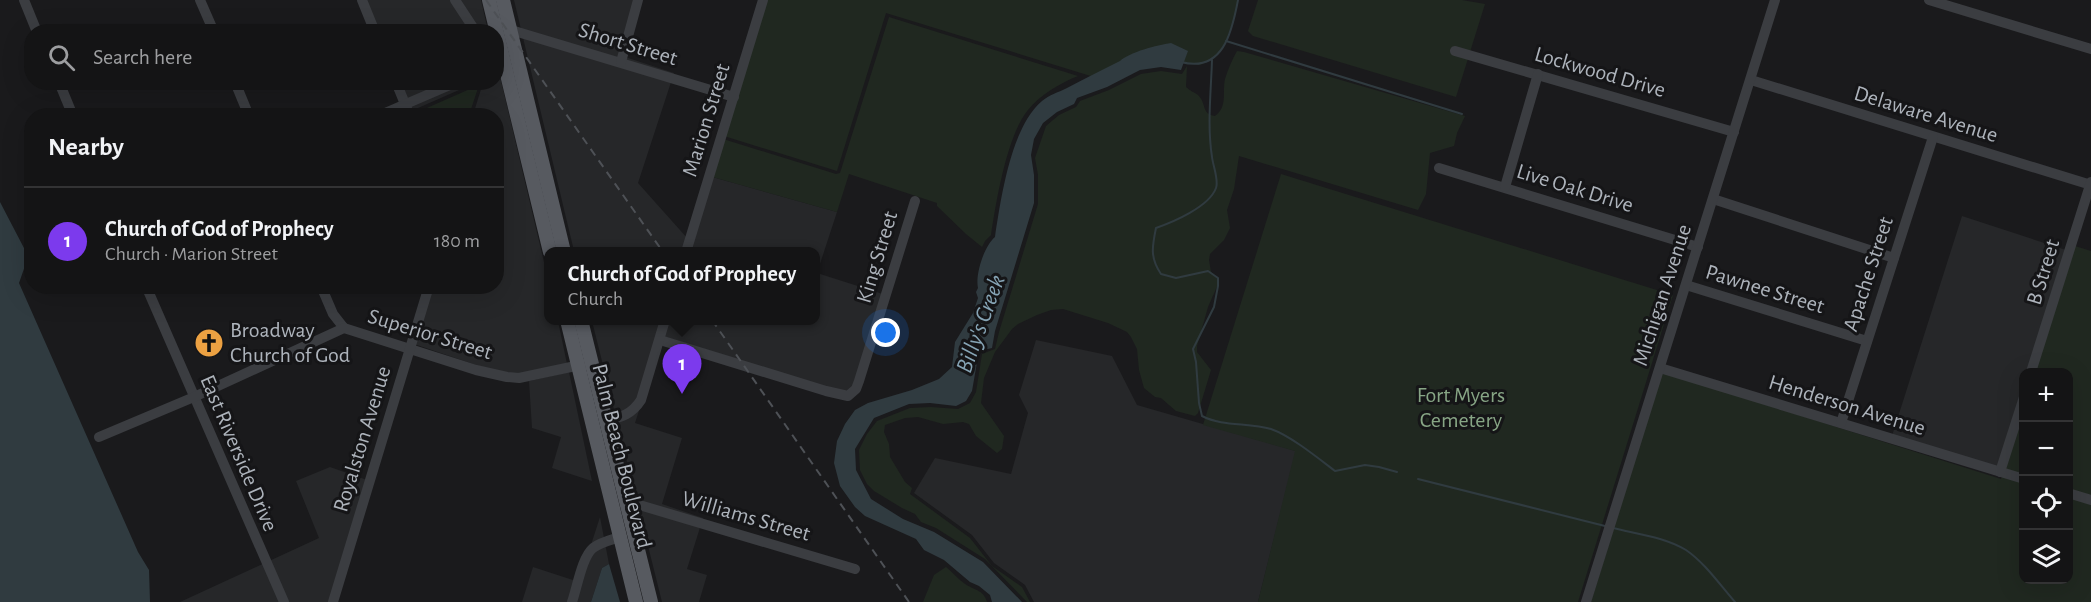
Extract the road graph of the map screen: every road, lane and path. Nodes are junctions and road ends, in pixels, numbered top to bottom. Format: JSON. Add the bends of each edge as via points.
{"nodes":[{"id":1,"x":24,"y":0,"type":"edge"},
{"id":2,"x":200,"y":0,"type":"edge"},
{"id":3,"x":362,"y":0,"type":"edge"},
{"id":4,"x":455,"y":0,"type":"edge"},
{"id":5,"x":489,"y":0,"type":"edge"},
{"id":6,"x":503,"y":0,"type":"edge"},
{"id":7,"x":638,"y":0,"type":"edge"},
{"id":8,"x":763,"y":0,"type":"edge"},
{"id":9,"x":1775,"y":0,"type":"edge"},
{"id":10,"x":1929,"y":0,"type":"edge"},
{"id":11,"x":34,"y":24,"type":"edge"},
{"id":12,"x":210,"y":24,"type":"edge"},
{"id":13,"x":372,"y":24,"type":"edge"},
{"id":14,"x":471,"y":24,"type":"edge"},
{"id":15,"x":494,"y":24,"type":"edge"},
{"id":16,"x":511,"y":30,"type":"junction"},
{"id":17,"x":2091,"y":49,"type":"edge"},
{"id":18,"x":1455,"y":51,"type":"dead end"},
{"id":19,"x":621,"y":62,"type":"junction"},
{"id":20,"x":504,"y":66,"type":"edge"},
{"id":21,"x":1538,"y":74,"type":"junction"},
{"id":22,"x":504,"y":76,"type":"edge"},
{"id":23,"x":1750,"y":80,"type":"junction"},
{"id":24,"x":62,"y":90,"type":"edge"},
{"id":25,"x":238,"y":90,"type":"edge"},
{"id":26,"x":399,"y":90,"type":"edge"},
{"id":27,"x":438,"y":90,"type":"edge"},
{"id":28,"x":734,"y":97,"type":"junction"},
{"id":29,"x":405,"y":104,"type":"junction"},
{"id":30,"x":70,"y":108,"type":"edge"},
{"id":31,"x":246,"y":108,"type":"edge"},
{"id":32,"x":396,"y":108,"type":"edge"},
{"id":33,"x":407,"y":108,"type":"edge"},
{"id":34,"x":1734,"y":132,"type":"junction"},
{"id":35,"x":1933,"y":137,"type":"junction"},
{"id":36,"x":541,"y":156,"type":"junction"},
{"id":37,"x":1439,"y":168,"type":"dead end"},
{"id":38,"x":2091,"y":184,"type":"edge"},
{"id":39,"x":1505,"y":187,"type":"junction"},
{"id":40,"x":1713,"y":199,"type":"junction"},
{"id":41,"x":915,"y":201,"type":"dead end"},
{"id":42,"x":549,"y":247,"type":"edge"},
{"id":43,"x":563,"y":247,"type":"edge"},
{"id":44,"x":688,"y":247,"type":"edge"},
{"id":45,"x":1698,"y":247,"type":"junction"},
{"id":46,"x":1894,"y":258,"type":"junction"},
{"id":47,"x":1686,"y":285,"type":"junction"},
{"id":48,"x":149,"y":294,"type":"edge"},
{"id":49,"x":324,"y":294,"type":"edge"},
{"id":50,"x":426,"y":294,"type":"edge"},
{"id":51,"x":569,"y":325,"type":"edge"},
{"id":52,"x":581,"y":325,"type":"edge"},
{"id":53,"x":664,"y":325,"type":"edge"},
{"id":54,"x":344,"y":328,"type":"junction"},
{"id":55,"x":660,"y":340,"type":"junction"},
{"id":56,"x":1867,"y":341,"type":"junction"},
{"id":57,"x":409,"y":349,"type":"junction"},
{"id":58,"x":584,"y":364,"type":"junction"},
{"id":59,"x":1660,"y":368,"type":"junction"},
{"id":60,"x":2032,"y":368,"type":"edge"},
{"id":61,"x":194,"y":397,"type":"junction"},
{"id":62,"x":2019,"y":413,"type":"edge"},
{"id":63,"x":606,"y":421,"type":"junction"},
{"id":64,"x":1841,"y":423,"type":"junction"},
{"id":65,"x":99,"y":437,"type":"dead end"},
{"id":66,"x":2000,"y":472,"type":"junction"},
{"id":67,"x":2019,"y":478,"type":"edge"},
{"id":68,"x":2073,"y":495,"type":"edge"},
{"id":69,"x":2091,"y":500,"type":"edge"},
{"id":70,"x":626,"y":501,"type":"junction"},
{"id":71,"x":620,"y":537,"type":"junction"},
{"id":72,"x":855,"y":569,"type":"dead end"},
{"id":73,"x":284,"y":602,"type":"edge"},
{"id":74,"x":333,"y":602,"type":"edge"},
{"id":75,"x":573,"y":602,"type":"edge"},
{"id":76,"x":636,"y":602,"type":"edge"},
{"id":77,"x":651,"y":602,"type":"edge"},
{"id":78,"x":1586,"y":602,"type":"edge"}],
"edges":[{"from":1,"to":11,"type":"street"},
{"from":2,"to":12,"type":"street"},
{"from":3,"to":13,"type":"street"},
{"from":4,"to":14,"type":"street"},
{"from":5,"to":15,"type":"main road"},
{"from":6,"to":16,"type":"main road"},
{"from":7,"to":19,"type":"street"},
{"from":8,"to":28,"type":"street","name":"Marion Street"},
{"from":9,"to":23,"type":"street","name":"Michigan Avenue"},
{"from":10,"to":17,"type":"street"},
{"from":16,"to":19,"type":"street","name":"Short Street"},
{"from":16,"to":36,"type":"main road"},
{"from":18,"to":21,"type":"street","name":"Lockwood Drive"},
{"from":19,"to":28,"type":"street","name":"Short Street"},
{"from":20,"to":36,"type":"main road","via":[[514,72],[530,135]]},
{"from":21,"to":34,"type":"street","name":"Lockwood Drive"},
{"from":21,"to":39,"type":"street"},
{"from":22,"to":42,"type":"main road"},
{"from":23,"to":34,"type":"street","name":"Michigan Avenue"},
{"from":23,"to":35,"type":"street","name":"Delaware Avenue"},
{"from":24,"to":30,"type":"street"},
{"from":25,"to":31,"type":"street"},
{"from":26,"to":29,"type":"street"},
{"from":27,"to":29,"type":"street"},
{"from":28,"to":44,"type":"street","name":"Marion Street"},
{"from":29,"to":32,"type":"street"},
{"from":29,"to":33,"type":"street"},
{"from":34,"to":40,"type":"street","name":"Michigan Avenue"},
{"from":35,"to":38,"type":"street","name":"Delaware Avenue"},
{"from":35,"to":46,"type":"street","name":"Apache Street"},
{"from":36,"to":43,"type":"main road"},
{"from":37,"to":39,"type":"street","name":"Live Oak Drive"},
{"from":38,"to":60,"type":"street","name":"B Street"},
{"from":39,"to":45,"type":"street","name":"Live Oak Drive"},
{"from":40,"to":45,"type":"street","name":"Michigan Avenue"},
{"from":40,"to":46,"type":"street"},
{"from":41,"to":55,"type":"street","name":"King Street","via":[[859,381],[848,396]]},
{"from":45,"to":47,"type":"street","name":"Michigan Avenue"},
{"from":46,"to":56,"type":"street","name":"Apache Street"},
{"from":47,"to":56,"type":"street","name":"Pawnee Street"},
{"from":47,"to":59,"type":"street","name":"Michigan Avenue"},
{"from":48,"to":61,"type":"street","name":"East Riverside Drive"},
{"from":49,"to":54,"type":"street"},
{"from":50,"to":57,"type":"street","name":"Royalston Avenue"},
{"from":51,"to":58,"type":"main road","name":"Palm Beach Boulevard"},
{"from":52,"to":58,"type":"main road","name":"Palm Beach Boulevard"},
{"from":53,"to":55,"type":"street"},
{"from":54,"to":57,"type":"street","name":"Superior Street"},
{"from":54,"to":61,"type":"street","name":"Superior Street"},
{"from":55,"to":63,"type":"street","via":[[635,409],[627,416]]},
{"from":56,"to":64,"type":"street","name":"Apache Street"},
{"from":57,"to":58,"type":"street","name":"Superior Street","via":[[507,377]]},
{"from":57,"to":74,"type":"street","name":"Royalston Avenue"},
{"from":58,"to":63,"type":"main road","name":"Palm Beach Boulevard"},
{"from":58,"to":71,"type":"main road","name":"Palm Beach Boulevard"},
{"from":59,"to":64,"type":"street","name":"Henderson Avenue"},
{"from":59,"to":78,"type":"street","name":"Michigan Avenue"},
{"from":61,"to":65,"type":"street","name":"Superior Street"},
{"from":61,"to":73,"type":"street","name":"East Riverside Drive"},
{"from":62,"to":66,"type":"street"},
{"from":63,"to":70,"type":"main road","name":"Palm Beach Boulevard"},
{"from":64,"to":66,"type":"street","name":"Henderson Avenue"},
{"from":66,"to":67,"type":"street","name":"Henderson Avenue"},
{"from":68,"to":69,"type":"street"},
{"from":70,"to":72,"type":"street","name":"Williams Street"},
{"from":70,"to":77,"type":"main road","name":"Palm Beach Boulevard"},
{"from":71,"to":75,"type":"street","via":[[590,550]]},
{"from":71,"to":76,"type":"main road","name":"Palm Beach Boulevard"}]}
